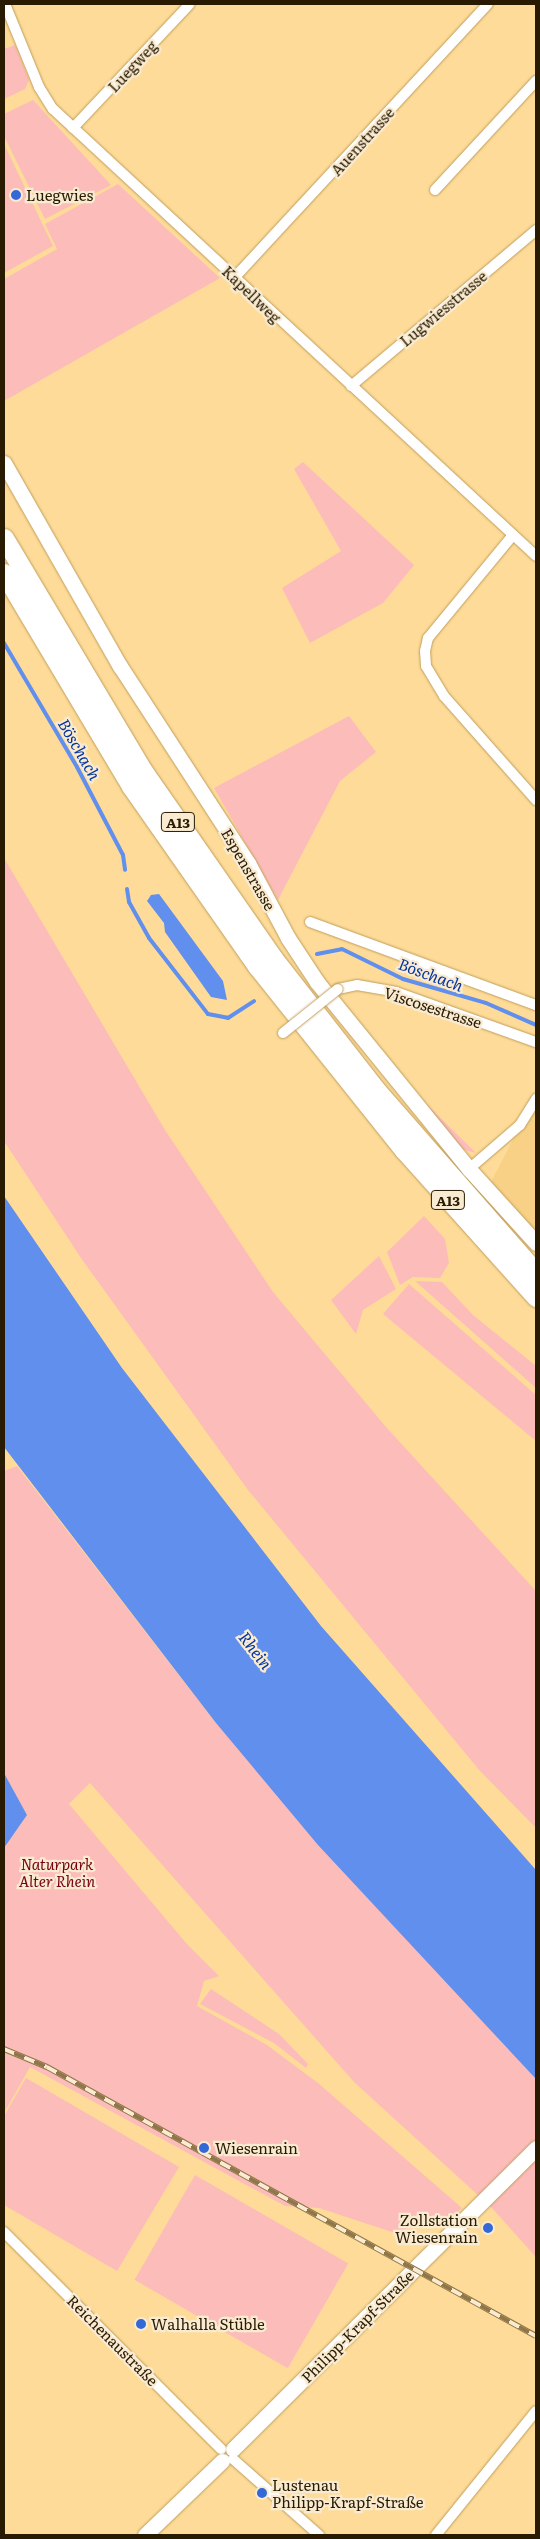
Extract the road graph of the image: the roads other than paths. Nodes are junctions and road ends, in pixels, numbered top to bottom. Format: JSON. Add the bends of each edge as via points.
{"nodes":[{"id":1,"x":5,"y":4,"type":"edge"},
{"id":2,"x":190,"y":4,"type":"edge"},
{"id":3,"x":488,"y":4,"type":"edge"},
{"id":4,"x":536,"y":81,"type":"edge"},
{"id":5,"x":74,"y":128,"type":"junction"},
{"id":6,"x":435,"y":190,"type":"dead end"},
{"id":7,"x":536,"y":230,"type":"edge"},
{"id":8,"x":236,"y":278,"type":"junction"},
{"id":9,"x":351,"y":386,"type":"junction"},
{"id":10,"x":4,"y":464,"type":"edge"},
{"id":11,"x":513,"y":535,"type":"junction"},
{"id":12,"x":4,"y":538,"type":"edge"},
{"id":13,"x":536,"y":556,"type":"edge"},
{"id":14,"x":4,"y":573,"type":"edge"},
{"id":15,"x":536,"y":800,"type":"edge"},
{"id":16,"x":310,"y":922,"type":"dead end"},
{"id":17,"x":536,"y":1006,"type":"edge"},
{"id":18,"x":283,"y":1033,"type":"dead end"},
{"id":19,"x":536,"y":1042,"type":"edge"},
{"id":20,"x":536,"y":1099,"type":"edge"},
{"id":21,"x":469,"y":1169,"type":"junction"},
{"id":22,"x":536,"y":1243,"type":"edge"},
{"id":23,"x":536,"y":1273,"type":"edge"},
{"id":24,"x":536,"y":1297,"type":"edge"},
{"id":25,"x":536,"y":2148,"type":"edge"},
{"id":26,"x":4,"y":2232,"type":"edge"},
{"id":27,"x":536,"y":2411,"type":"edge"},
{"id":28,"x":227,"y":2454,"type":"junction"},
{"id":29,"x":145,"y":2535,"type":"edge"},
{"id":30,"x":319,"y":2535,"type":"edge"},
{"id":31,"x":436,"y":2535,"type":"edge"}],
"edges":[{"from":1,"to":5,"type":"street","name":"Kapellweg","via":[[39,87]]},
{"from":2,"to":5,"type":"street","name":"Luegweg"},
{"from":3,"to":8,"type":"street","name":"Auenstrasse"},
{"from":4,"to":6,"type":"street"},
{"from":5,"to":8,"type":"street","name":"Kapellweg"},
{"from":7,"to":9,"type":"street","name":"Lugwiesstrasse"},
{"from":8,"to":9,"type":"street","name":"Kapellweg"},
{"from":9,"to":11,"type":"street","name":"Kapellweg"},
{"from":10,"to":21,"type":"street","name":"Espenstrasse","via":[[120,666],[248,863],[288,938],[317,982]]},
{"from":11,"to":13,"type":"street","name":"Kapellweg"},
{"from":11,"to":15,"type":"street","via":[[428,638],[426,666],[444,696]]},
{"from":12,"to":23,"type":"highway","number":"A13","via":[[143,771],[273,958],[415,1136]]},
{"from":14,"to":24,"type":"highway","number":"A13","via":[[131,786],[257,966],[404,1150]]},
{"from":16,"to":17,"type":"street"},
{"from":18,"to":19,"type":"street","name":"Viscosestrasse","bridge":true,"via":[[338,989],[357,985],[396,992]]},
{"from":20,"to":21,"type":"street","via":[[520,1125]]},
{"from":21,"to":22,"type":"street","name":"Espenstrasse"},
{"from":25,"to":28,"type":"street","name":"Philipp-Krapf-Straße"},
{"from":26,"to":28,"type":"street","name":"Reichenaustraße"},
{"from":27,"to":31,"type":"street"},
{"from":28,"to":29,"type":"street","name":"Philipp-Krapf-Straße"},
{"from":28,"to":30,"type":"street","name":"Reichenaustraße"}]}
